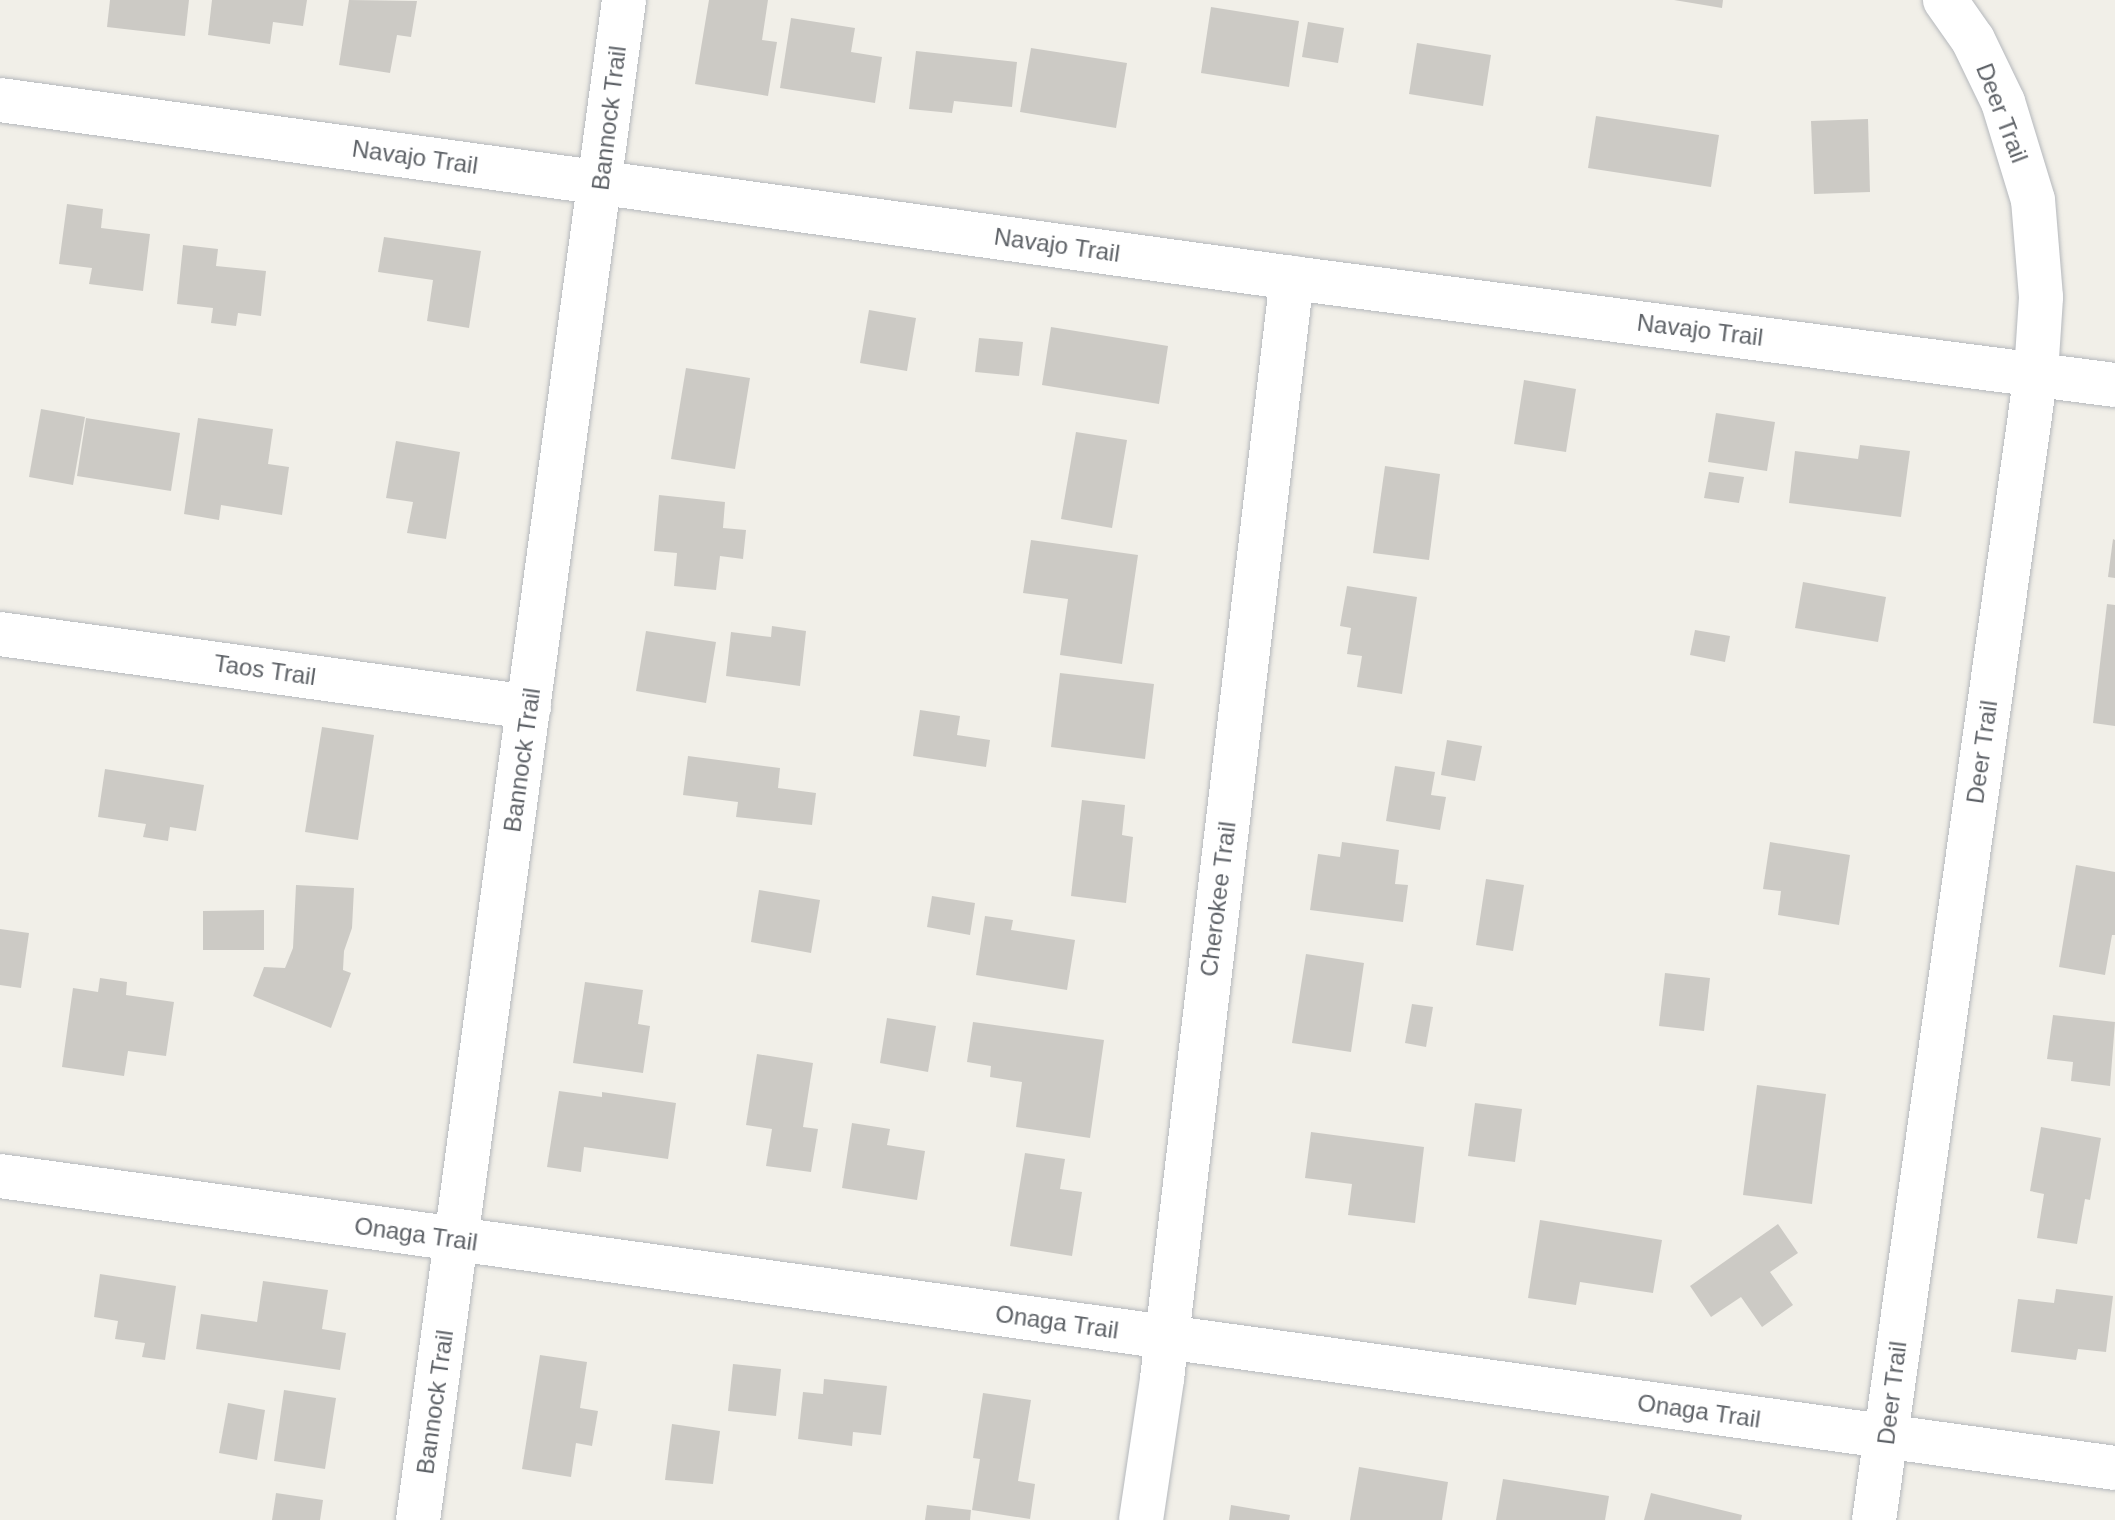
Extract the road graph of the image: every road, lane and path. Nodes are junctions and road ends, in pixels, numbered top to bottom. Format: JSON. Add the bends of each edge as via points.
{"nodes":[{"id":1,"x":624,"y":0,"type":"edge"},
{"id":2,"x":1945,"y":0,"type":"edge"},
{"id":3,"x":0,"y":100,"type":"edge"},
{"id":4,"x":601,"y":183,"type":"junction"},
{"id":5,"x":1292,"y":278,"type":"junction"},
{"id":6,"x":2036,"y":373,"type":"junction"},
{"id":7,"x":2115,"y":385,"type":"edge"},
{"id":8,"x":0,"y":634,"type":"edge"},
{"id":9,"x":529,"y":707,"type":"junction"},
{"id":10,"x":0,"y":1176,"type":"edge"},
{"id":11,"x":457,"y":1239,"type":"junction"},
{"id":12,"x":1167,"y":1337,"type":"junction"},
{"id":13,"x":1887,"y":1437,"type":"junction"},
{"id":14,"x":2115,"y":1468,"type":"edge"},
{"id":15,"x":418,"y":1520,"type":"edge"},
{"id":16,"x":1141,"y":1520,"type":"edge"},
{"id":17,"x":1874,"y":1520,"type":"edge"}],
"edges":[{"from":1,"to":4,"type":"street","name":"Bannock Trail"},
{"from":2,"to":6,"type":"street","name":"Deer Trail","via":[[1973,40],[2003,102],[2033,200],[2041,297]]},
{"from":3,"to":4,"type":"street","name":"Navajo Trail"},
{"from":4,"to":5,"type":"street","name":"Navajo Trail"},
{"from":4,"to":9,"type":"street","name":"Bannock Trail"},
{"from":5,"to":6,"type":"street","name":"Navajo Trail"},
{"from":5,"to":12,"type":"street","name":"Cherokee Trail"},
{"from":6,"to":7,"type":"street","name":"Navajo Trail"},
{"from":6,"to":13,"type":"street","name":"Deer Trail"},
{"from":8,"to":9,"type":"street","name":"Taos Trail"},
{"from":9,"to":11,"type":"street","name":"Bannock Trail"},
{"from":10,"to":11,"type":"street","name":"Onaga Trail"},
{"from":11,"to":12,"type":"street","name":"Onaga Trail"},
{"from":11,"to":15,"type":"street","name":"Bannock Trail"},
{"from":12,"to":13,"type":"street","name":"Onaga Trail"},
{"from":12,"to":16,"type":"street","name":"Cherokee Trail"},
{"from":13,"to":14,"type":"street","name":"Onaga Trail"},
{"from":13,"to":17,"type":"street","name":"Deer Trail"}]}
